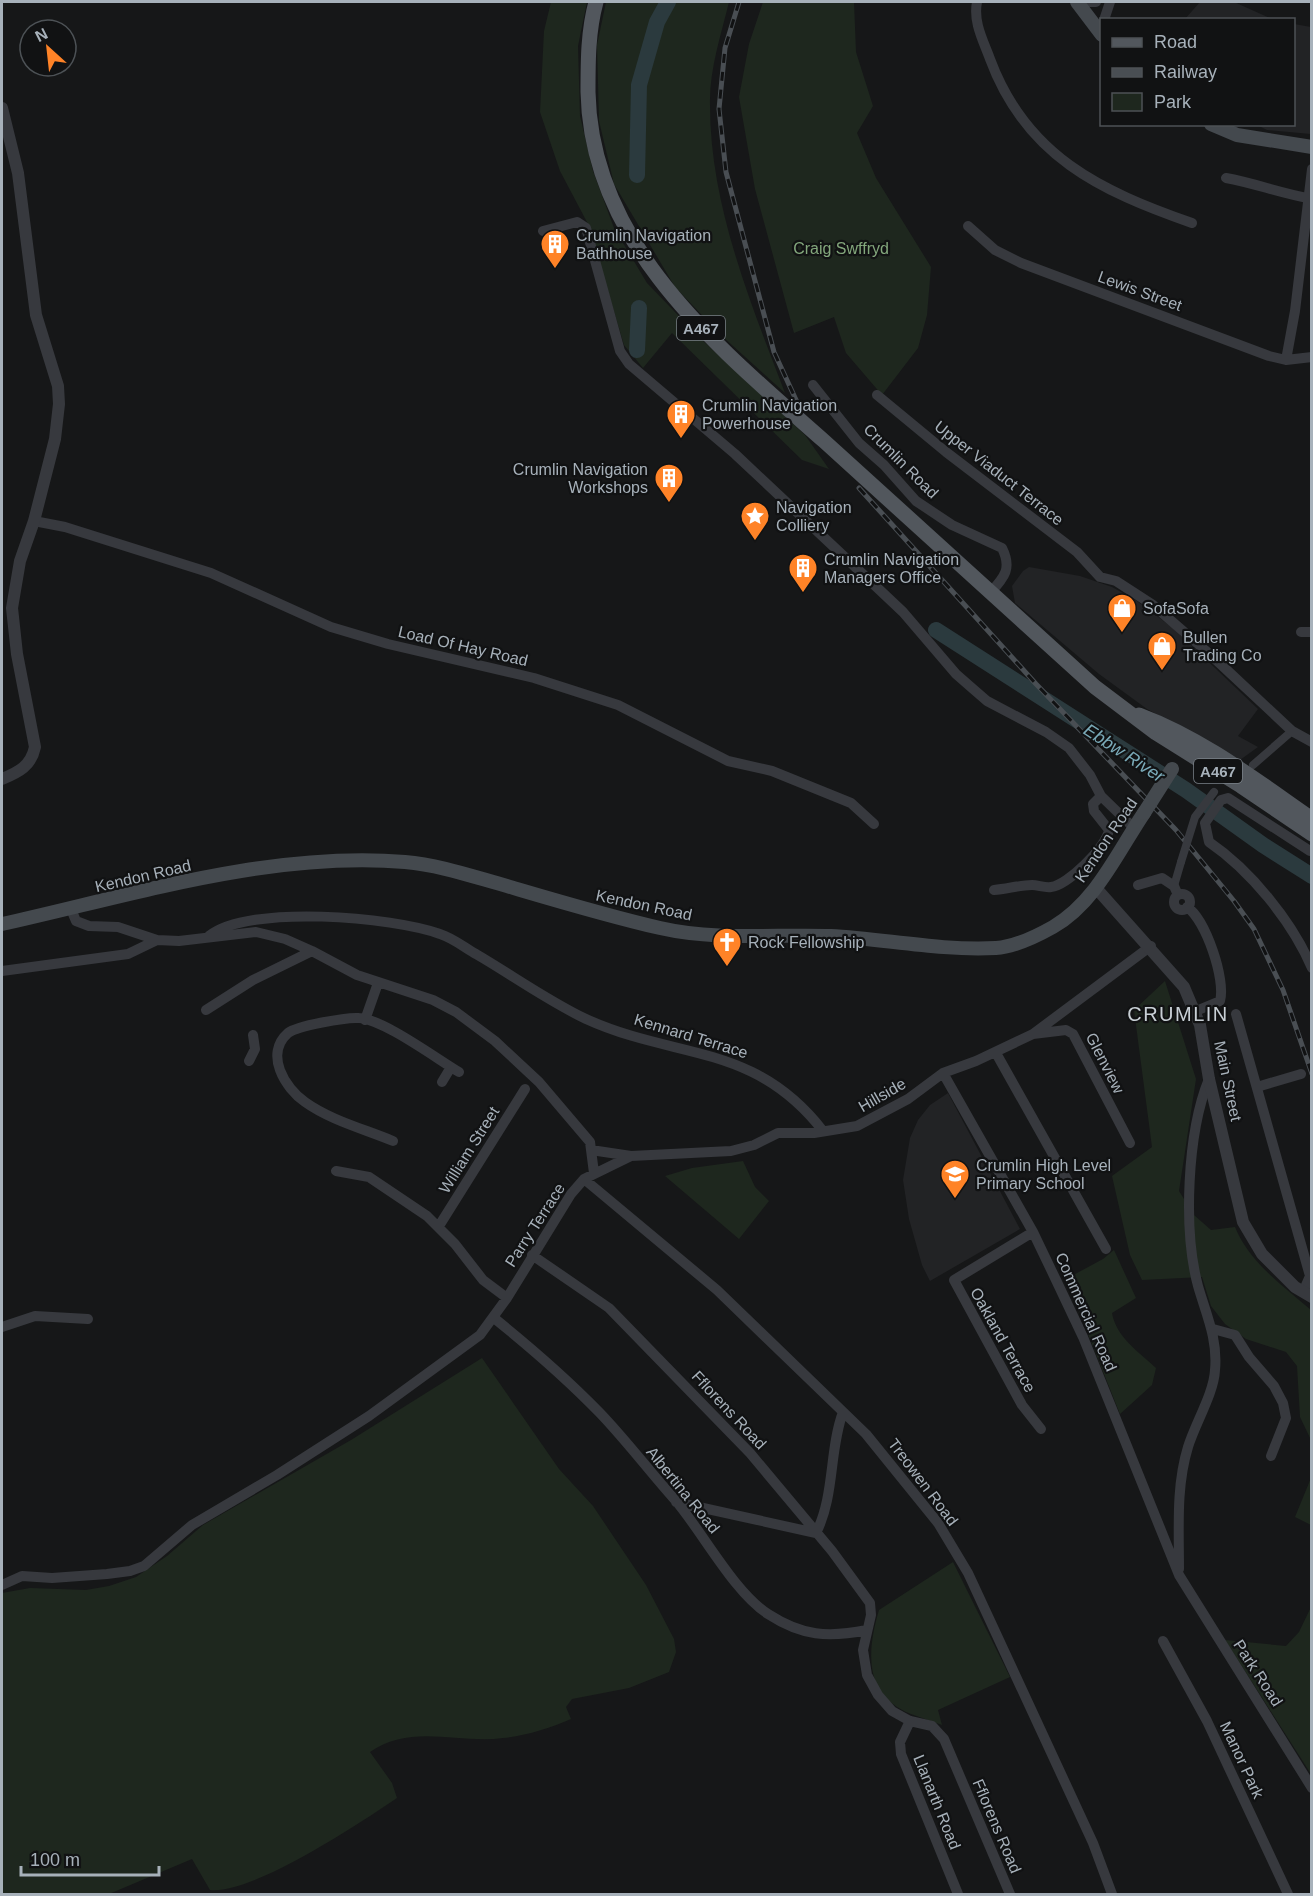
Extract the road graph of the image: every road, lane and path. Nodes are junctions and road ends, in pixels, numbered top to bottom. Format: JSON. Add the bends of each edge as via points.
{"nodes":[{"id":1,"x":596,"y":2,"type":"edge"},
{"id":2,"x":976,"y":2,"type":"edge"},
{"id":3,"x":1079,"y":2,"type":"edge"},
{"id":4,"x":1096,"y":2,"type":"edge"},
{"id":5,"x":1110,"y":2,"type":"edge"},
{"id":6,"x":1105,"y":18,"type":"edge"},
{"id":7,"x":1100,"y":27,"type":"edge"},
{"id":8,"x":2,"y":108,"type":"edge"},
{"id":9,"x":1216,"y":126,"type":"edge"},
{"id":10,"x":1311,"y":147,"type":"edge"},
{"id":11,"x":1311,"y":170,"type":"edge"},
{"id":12,"x":1226,"y":178,"type":"dead end"},
{"id":13,"x":1310,"y":194,"type":"edge"},
{"id":14,"x":1192,"y":223,"type":"dead end"},
{"id":15,"x":968,"y":226,"type":"dead end"},
{"id":16,"x":543,"y":231,"type":"dead end"},
{"id":17,"x":1307,"y":238,"type":"edge"},
{"id":18,"x":1311,"y":357,"type":"edge"},
{"id":19,"x":1286,"y":360,"type":"junction"},
{"id":20,"x":813,"y":385,"type":"dead end"},
{"id":21,"x":878,"y":395,"type":"dead end"},
{"id":22,"x":34,"y":522,"type":"junction"},
{"id":23,"x":990,"y":593,"type":"junction"},
{"id":24,"x":1292,"y":731,"type":"junction"},
{"id":25,"x":1311,"y":742,"type":"edge"},
{"id":26,"x":1187,"y":745,"type":"junction"},
{"id":27,"x":1253,"y":765,"type":"dead end"},
{"id":28,"x":2,"y":779,"type":"edge"},
{"id":29,"x":1222,"y":781,"type":"dead end"},
{"id":30,"x":1101,"y":796,"type":"junction"},
{"id":31,"x":1217,"y":797,"type":"junction"},
{"id":32,"x":1311,"y":819,"type":"edge"},
{"id":33,"x":874,"y":824,"type":"dead end"},
{"id":34,"x":1134,"y":828,"type":"junction"},
{"id":35,"x":1311,"y":834,"type":"edge"},
{"id":36,"x":1310,"y":851,"type":"dead end"},
{"id":37,"x":1138,"y":885,"type":"dead end"},
{"id":38,"x":1096,"y":888,"type":"junction"},
{"id":39,"x":994,"y":890,"type":"dead end"},
{"id":40,"x":1176,"y":891,"type":"junction"},
{"id":41,"x":71,"y":909,"type":"junction"},
{"id":42,"x":2,"y":924,"type":"edge"},
{"id":43,"x":209,"y":936,"type":"junction"},
{"id":44,"x":157,"y":940,"type":"junction"},
{"id":45,"x":1151,"y":946,"type":"junction"},
{"id":46,"x":312,"y":951,"type":"junction"},
{"id":47,"x":1311,"y":968,"type":"edge"},
{"id":48,"x":2,"y":971,"type":"edge"},
{"id":49,"x":378,"y":983,"type":"junction"},
{"id":50,"x":206,"y":1010,"type":"dead end"},
{"id":51,"x":1196,"y":1011,"type":"junction"},
{"id":52,"x":1236,"y":1014,"type":"dead end"},
{"id":53,"x":365,"y":1020,"type":"junction"},
{"id":54,"x":1033,"y":1034,"type":"junction"},
{"id":55,"x":253,"y":1035,"type":"dead end"},
{"id":56,"x":255,"y":1049,"type":"junction"},
{"id":57,"x":996,"y":1053,"type":"junction"},
{"id":58,"x":277,"y":1054,"type":"junction"},
{"id":59,"x":249,"y":1061,"type":"dead end"},
{"id":60,"x":943,"y":1073,"type":"junction"},
{"id":61,"x":1301,"y":1074,"type":"dead end"},
{"id":62,"x":1209,"y":1079,"type":"junction"},
{"id":63,"x":442,"y":1082,"type":"dead end"},
{"id":64,"x":1257,"y":1087,"type":"junction"},
{"id":65,"x":525,"y":1089,"type":"dead end"},
{"id":66,"x":822,"y":1131,"type":"junction"},
{"id":67,"x":393,"y":1141,"type":"dead end"},
{"id":68,"x":1130,"y":1143,"type":"dead end"},
{"id":69,"x":591,"y":1150,"type":"junction"},
{"id":70,"x":631,"y":1156,"type":"junction"},
{"id":71,"x":336,"y":1171,"type":"dead end"},
{"id":72,"x":594,"y":1173,"type":"junction"},
{"id":73,"x":584,"y":1179,"type":"junction"},
{"id":74,"x":439,"y":1226,"type":"junction"},
{"id":75,"x":1033,"y":1232,"type":"junction"},
{"id":76,"x":1106,"y":1249,"type":"dead end"},
{"id":77,"x":532,"y":1255,"type":"junction"},
{"id":78,"x":1307,"y":1294,"type":"edge"},
{"id":79,"x":507,"y":1298,"type":"junction"},
{"id":80,"x":494,"y":1318,"type":"junction"},
{"id":81,"x":88,"y":1319,"type":"dead end"},
{"id":82,"x":2,"y":1327,"type":"edge"},
{"id":83,"x":1213,"y":1329,"type":"junction"},
{"id":84,"x":843,"y":1412,"type":"junction"},
{"id":85,"x":1041,"y":1429,"type":"dead end"},
{"id":86,"x":1271,"y":1456,"type":"dead end"},
{"id":87,"x":676,"y":1502,"type":"junction"},
{"id":88,"x":816,"y":1533,"type":"junction"},
{"id":89,"x":1179,"y":1575,"type":"junction"},
{"id":90,"x":2,"y":1585,"type":"edge"},
{"id":91,"x":867,"y":1630,"type":"junction"},
{"id":92,"x":1163,"y":1641,"type":"dead end"},
{"id":93,"x":910,"y":1721,"type":"junction"},
{"id":94,"x":1311,"y":1788,"type":"edge"},
{"id":95,"x":958,"y":1894,"type":"edge"},
{"id":96,"x":1010,"y":1894,"type":"edge"},
{"id":97,"x":1112,"y":1894,"type":"edge"},
{"id":98,"x":1288,"y":1894,"type":"edge"}],
"edges":[{"from":1,"to":23,"type":"main road","number":"A467","via":[[588,44],[588,112],[594,143],[613,202],[653,272],[685,312],[739,367]]},
{"from":2,"to":14,"type":"street","via":[[976,19],[994,70],[1033,135],[1063,162],[1099,184],[1144,207]]},
{"from":3,"to":4,"type":"street"},
{"from":3,"to":7,"type":"main road"},
{"from":5,"to":6,"type":"street"},
{"from":8,"to":22,"type":"street","via":[[18,173],[36,315],[58,386],[56,439]]},
{"from":9,"to":10,"type":"main road","via":[[1237,135]]},
{"from":11,"to":13,"type":"street"},
{"from":12,"to":13,"type":"street","via":[[1256,183],[1281,194]]},
{"from":13,"to":17,"type":"street"},
{"from":15,"to":19,"type":"street","name":"Lewis Street","via":[[995,249],[1021,263]]},
{"from":16,"to":30,"type":"street","via":[[577,222],[586,228],[620,351],[629,364],[735,454],[859,570],[972,688],[987,701],[1068,748]]},
{"from":17,"to":19,"type":"street"},
{"from":18,"to":19,"type":"street","name":"Lewis Street"},
{"from":20,"to":23,"type":"street","name":"Crumlin Road","via":[[859,442],[916,501],[952,525],[1002,548],[1009,565],[1006,577]]},
{"from":21,"to":24,"type":"street","name":"Upper Viaduct Terrace","via":[[1077,552],[1100,577],[1116,581],[1152,605]]},
{"from":22,"to":28,"type":"street","via":[[20,561],[12,608],[36,747],[25,767]]},
{"from":22,"to":33,"type":"street","name":"Load Of Hay Road","via":[[66,527],[211,573],[342,630],[534,678],[618,705],[728,761],[772,771],[850,803]]},
{"from":23,"to":26,"type":"main road","number":"A467","via":[[1122,709]]},
{"from":24,"to":25,"type":"street"},
{"from":24,"to":27,"type":"street"},
{"from":26,"to":32,"type":"main road","number":"A467","via":[[1233,764]]},
{"from":26,"to":34,"type":"main road","name":"Kendon Road","bridge":true},
{"from":26,"to":35,"type":"main road","number":"A467"},
{"from":29,"to":31,"type":"street"},
{"from":30,"to":34,"type":"street"},
{"from":30,"to":39,"type":"street","via":[[1093,804],[1094,811],[1109,830],[1108,837],[1063,884]]},
{"from":31,"to":36,"type":"street","via":[[1238,802]]},
{"from":31,"to":40,"type":"street","bridge":true,"via":[[1195,816]]},
{"from":31,"to":47,"type":"street","via":[[1204,826],[1209,842],[1242,868],[1297,937]]},
{"from":34,"to":38,"type":"main road","name":"Kendon Road"},
{"from":37,"to":40,"type":"street","via":[[1162,878]]},
{"from":38,"to":41,"type":"main road","name":"Kendon Road","via":[[1055,926],[999,948],[829,936],[713,935],[665,929],[455,871],[407,862],[337,861],[235,872]]},
{"from":38,"to":45,"type":"street","name":"Main Street"},
{"from":40,"to":51,"type":"street","via":[[1177,907],[1187,908],[1202,922],[1224,989],[1220,1001]]},
{"from":41,"to":42,"type":"main road","name":"Kendon Road"},
{"from":41,"to":44,"type":"street","via":[[76,921],[89,926],[118,927]]},
{"from":43,"to":44,"type":"street"},
{"from":43,"to":46,"type":"street","via":[[256,932]]},
{"from":43,"to":66,"type":"street","name":"Kennard Terrace","via":[[217,930],[267,918],[321,916],[371,920],[441,934],[586,1019],[753,1071],[803,1106]]},
{"from":44,"to":48,"type":"street","via":[[128,954]]},
{"from":45,"to":51,"type":"street","name":"Main Street","via":[[1184,987]]},
{"from":45,"to":54,"type":"street","name":"Hillside"},
{"from":46,"to":49,"type":"street"},
{"from":46,"to":50,"type":"street","via":[[253,980]]},
{"from":49,"to":53,"type":"street"},
{"from":49,"to":69,"type":"street","via":[[434,1000],[495,1041],[569,1116],[590,1142]]},
{"from":51,"to":62,"type":"street","name":"Main Street"},
{"from":52,"to":64,"type":"street"},
{"from":53,"to":58,"type":"street","via":[[303,1027],[288,1033]]},
{"from":53,"to":63,"type":"street","via":[[390,1030],[455,1070]]},
{"from":54,"to":57,"type":"street","name":"Hillside"},
{"from":54,"to":68,"type":"street","name":"Glenview","via":[[1066,1030],[1073,1034]]},
{"from":55,"to":56,"type":"street"},
{"from":56,"to":58,"type":"street"},
{"from":56,"to":59,"type":"street"},
{"from":57,"to":60,"type":"street","name":"Hillside"},
{"from":57,"to":76,"type":"street"},
{"from":58,"to":67,"type":"street","via":[[278,1068],[305,1102]]},
{"from":60,"to":66,"type":"street","name":"Hillside","via":[[908,1099],[857,1126]]},
{"from":60,"to":75,"type":"street","name":"Commercial Road"},
{"from":61,"to":64,"type":"street"},
{"from":62,"to":78,"type":"street","name":"Main Street","via":[[1243,1222],[1262,1254]]},
{"from":62,"to":83,"type":"street","via":[[1201,1098],[1187,1200],[1198,1285]]},
{"from":64,"to":78,"type":"street","via":[[1310,1276]]},
{"from":65,"to":74,"type":"street","name":"William Street"},
{"from":66,"to":70,"type":"street","name":"Hillside","via":[[778,1132],[754,1145],[731,1151]]},
{"from":69,"to":70,"type":"street"},
{"from":69,"to":72,"type":"street"},
{"from":70,"to":72,"type":"street","name":"Hillside"},
{"from":71,"to":74,"type":"street","via":[[369,1177]]},
{"from":72,"to":73,"type":"street","name":"Parry Terrace"},
{"from":73,"to":77,"type":"street","name":"Parry Terrace"},
{"from":73,"to":84,"type":"street","name":"Treowen Road","via":[[717,1290]]},
{"from":74,"to":79,"type":"street","via":[[483,1280]]},
{"from":75,"to":85,"type":"street","name":"Oakland Terrace","via":[[954,1280],[1022,1405]]},
{"from":75,"to":89,"type":"street","name":"Commercial Road","via":[[1083,1337]]},
{"from":77,"to":79,"type":"street","name":"Parry Terrace"},
{"from":77,"to":88,"type":"street","name":"Fflorens Road","via":[[609,1308],[750,1453]]},
{"from":79,"to":80,"type":"street","name":"Parry Terrace"},
{"from":80,"to":87,"type":"street","name":"Albertina Road","via":[[600,1412]]},
{"from":80,"to":90,"type":"street","name":"Parry Terrace","via":[[471,1342],[369,1416],[192,1525],[144,1566],[107,1574],[22,1576]]},
{"from":81,"to":82,"type":"street","via":[[35,1316]]},
{"from":83,"to":86,"type":"street","via":[[1235,1335],[1283,1403],[1286,1418]]},
{"from":83,"to":89,"type":"street","via":[[1216,1371],[1179,1479]]},
{"from":84,"to":88,"type":"street","via":[[822,1523]]},
{"from":84,"to":97,"type":"street","name":"Treowen Road","via":[[866,1434],[938,1523],[968,1573],[1093,1843]]},
{"from":87,"to":88,"type":"street"},
{"from":87,"to":91,"type":"street","name":"Albertina Road","via":[[766,1613],[798,1630],[824,1636]]},
{"from":88,"to":91,"type":"street","name":"Fflorens Road","via":[[870,1603]]},
{"from":89,"to":94,"type":"street","name":"Park Road"},
{"from":91,"to":93,"type":"street","name":"Fflorens Road","via":[[867,1675],[892,1711]]},
{"from":92,"to":98,"type":"street","name":"Manor Park","via":[[1207,1721]]},
{"from":93,"to":95,"type":"street","name":"Llanarth Road","via":[[900,1742],[901,1754]]},
{"from":93,"to":96,"type":"street","name":"Fflorens Road","via":[[932,1726],[944,1739]]}]}
